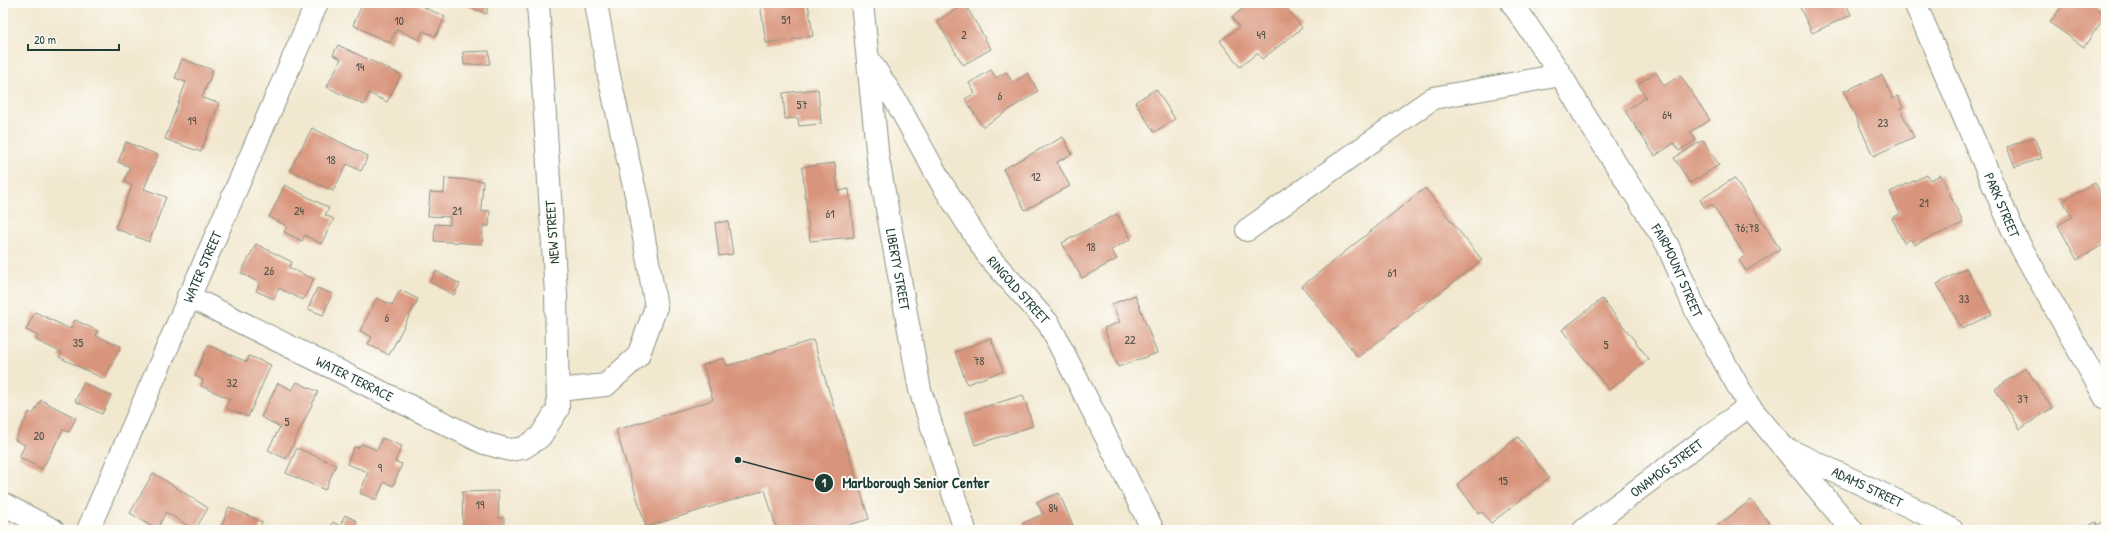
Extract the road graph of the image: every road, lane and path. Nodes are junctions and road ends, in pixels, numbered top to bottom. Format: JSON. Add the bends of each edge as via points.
{"nodes":[{"id":1,"x":317,"y":3,"type":"edge"},
{"id":2,"x":538,"y":3,"type":"edge"},
{"id":3,"x":596,"y":3,"type":"edge"},
{"id":4,"x":862,"y":3,"type":"edge"},
{"id":5,"x":1512,"y":3,"type":"edge"},
{"id":6,"x":1915,"y":3,"type":"edge"},
{"id":7,"x":868,"y":58,"type":"junction"},
{"id":8,"x":1561,"y":75,"type":"junction"},
{"id":9,"x":1247,"y":230,"type":"dead end"},
{"id":10,"x":188,"y":296,"type":"junction"},
{"id":11,"x":558,"y":390,"type":"junction"},
{"id":12,"x":2106,"y":399,"type":"edge"},
{"id":13,"x":1748,"y":406,"type":"junction"},
{"id":14,"x":1782,"y":446,"type":"junction"},
{"id":15,"x":523,"y":448,"type":"joint"},
{"id":16,"x":3,"y":504,"type":"edge"},
{"id":17,"x":53,"y":530,"type":"edge"},
{"id":18,"x":88,"y":530,"type":"edge"},
{"id":19,"x":965,"y":530,"type":"edge"},
{"id":20,"x":1153,"y":530,"type":"edge"},
{"id":21,"x":1584,"y":530,"type":"edge"},
{"id":22,"x":1852,"y":530,"type":"edge"},
{"id":23,"x":1952,"y":530,"type":"edge"}],
"edges":[{"from":1,"to":10,"type":"street","name":"WATER STREET"},
{"from":2,"to":11,"type":"street","name":"NEW STREET","via":[[556,294]]},
{"from":3,"to":11,"type":"street","via":[[609,76],[638,204],[656,307],[638,356],[606,385]]},
{"from":4,"to":7,"type":"street","name":"LIBERTY STREET"},
{"from":5,"to":8,"type":"street","name":"FAIRMOUNT STREET"},
{"from":6,"to":12,"type":"street","name":"PARK STREET","via":[[2017,240]]},
{"from":7,"to":19,"type":"street","name":"LIBERTY STREET","via":[[878,159],[920,390]]},
{"from":7,"to":20,"type":"street","name":"RINGOLD STREET","via":[[942,184],[989,257],[1049,324]]},
{"from":8,"to":9,"type":"street","via":[[1433,98]]},
{"from":8,"to":13,"type":"street","name":"FAIRMOUNT STREET","via":[[1667,244],[1697,313]]},
{"from":10,"to":15,"type":"street","name":"WATER TERRACE","via":[[484,443],[510,450]]},
{"from":10,"to":18,"type":"street","name":"WATER STREET"},
{"from":11,"to":15,"type":"street","name":"NEW STREET","via":[[558,409],[540,436]]},
{"from":13,"to":14,"type":"street","name":"FAIRMOUNT STREET"},
{"from":13,"to":21,"type":"street","name":"ONAMOG STREET"},
{"from":14,"to":22,"type":"street","name":"FAIRMOUNT STREET"},
{"from":14,"to":23,"type":"street","name":"ADAMS STREET","via":[[1928,515]]},
{"from":16,"to":17,"type":"street"}]}
